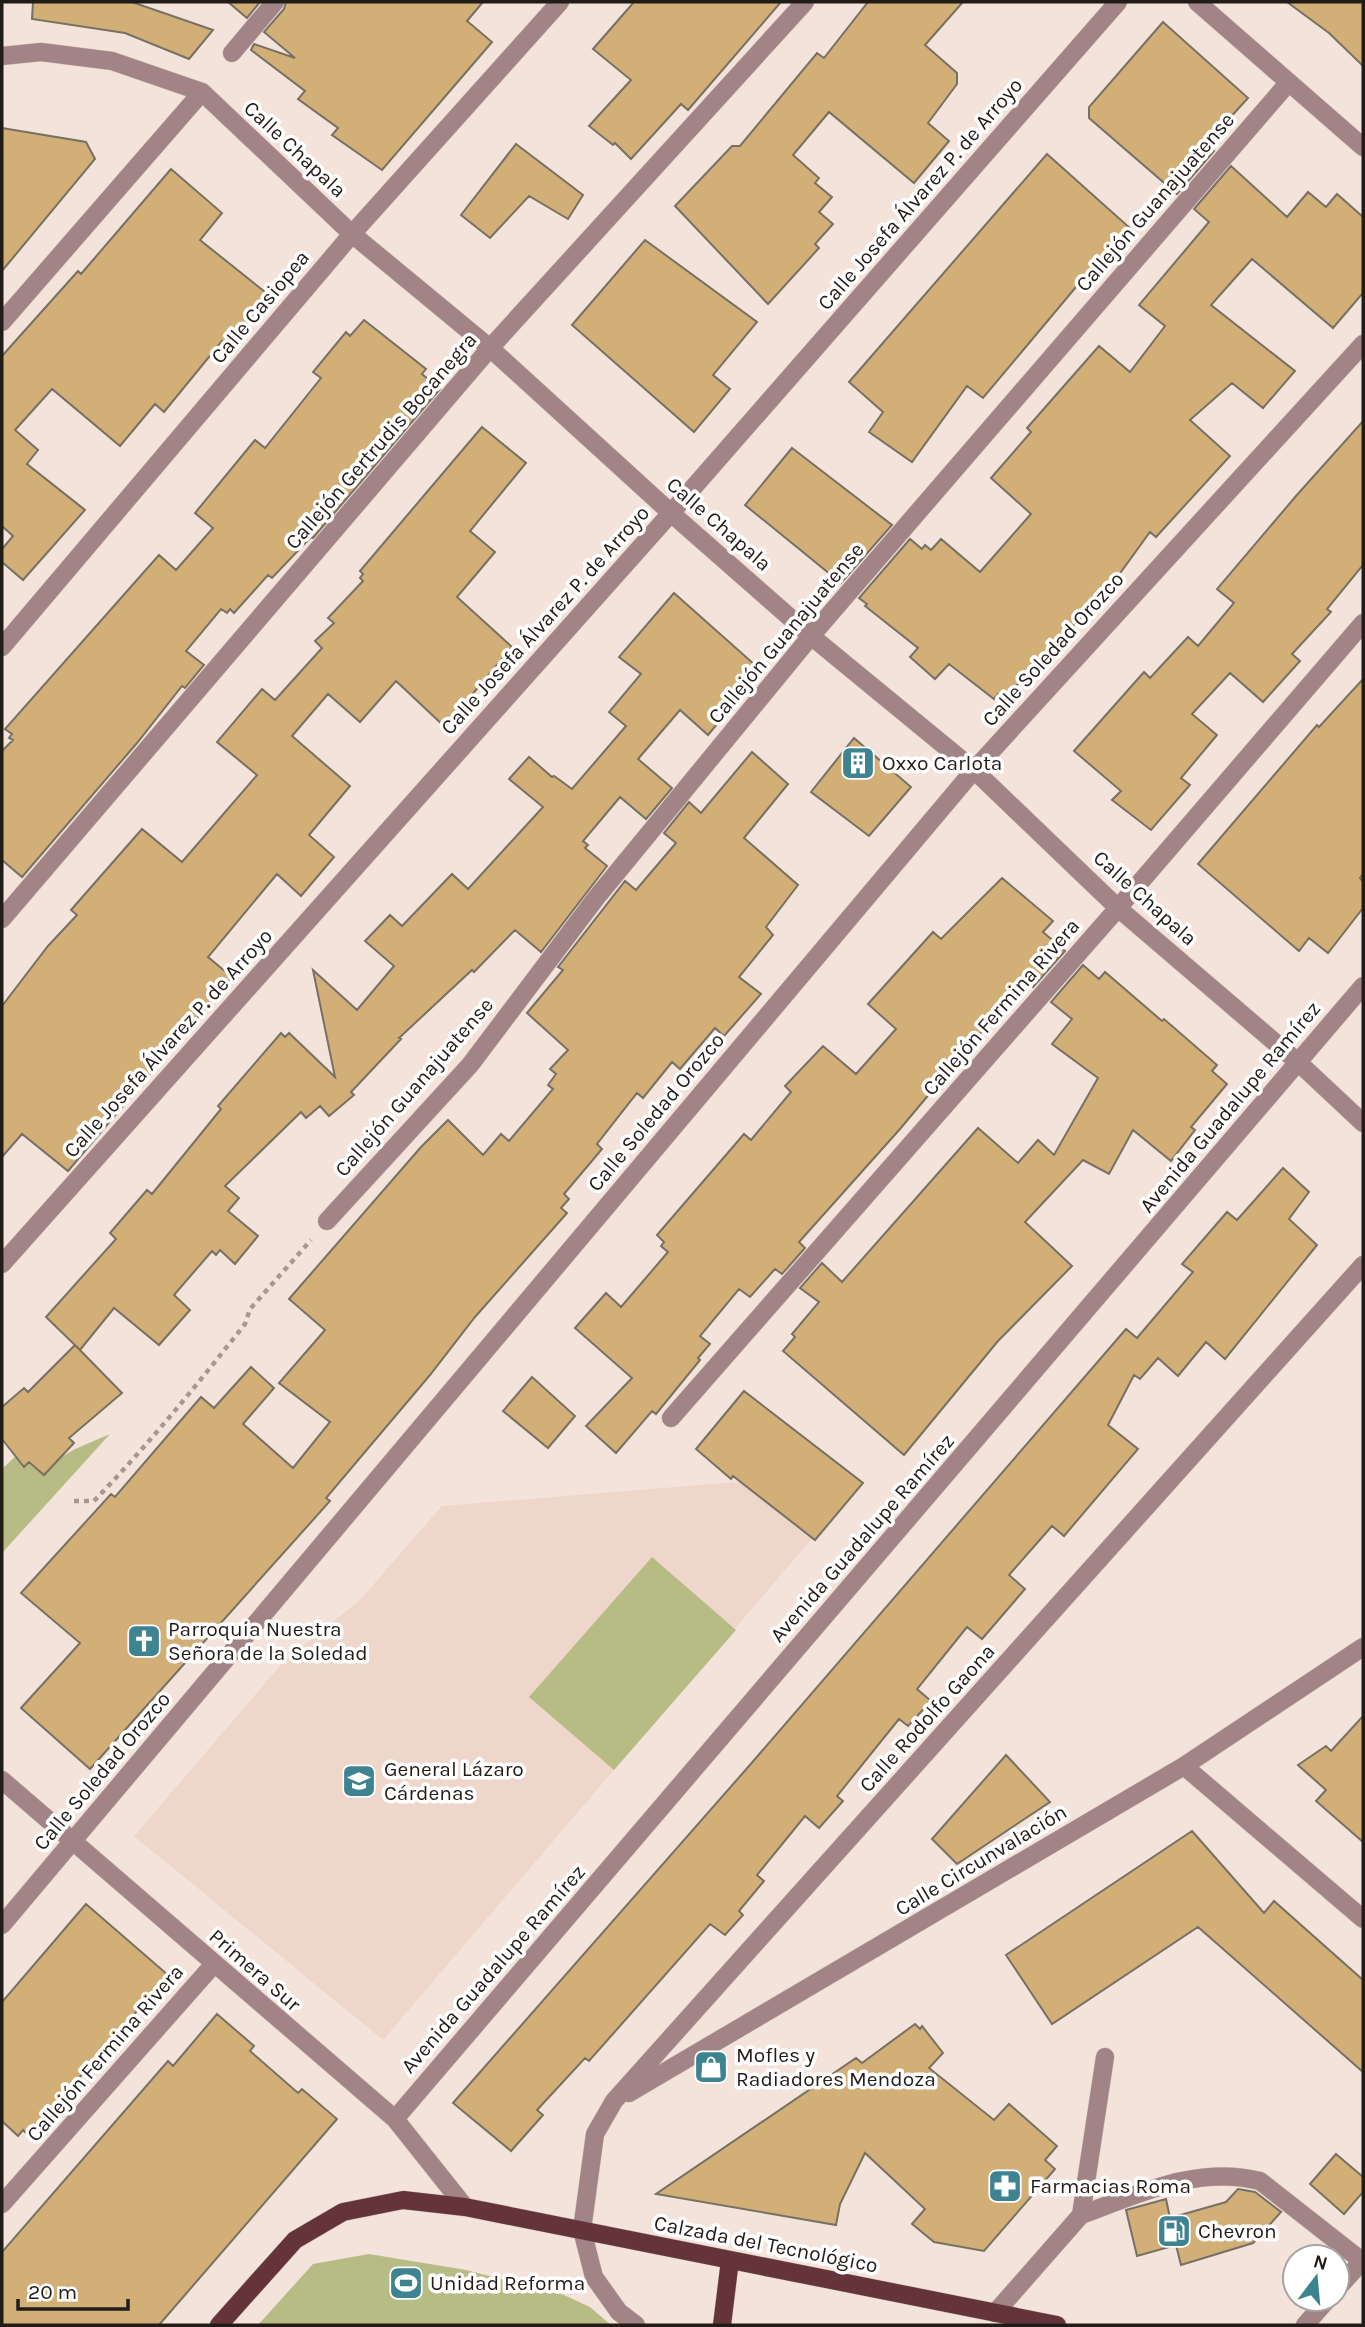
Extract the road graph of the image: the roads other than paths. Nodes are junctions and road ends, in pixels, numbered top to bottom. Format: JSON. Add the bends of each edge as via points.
{"nodes":[{"id":1,"x":275,"y":2,"type":"edge"},
{"id":2,"x":560,"y":2,"type":"edge"},
{"id":3,"x":805,"y":2,"type":"edge"},
{"id":4,"x":1118,"y":2,"type":"edge"},
{"id":5,"x":1197,"y":2,"type":"edge"},
{"id":6,"x":232,"y":52,"type":"dead end"},
{"id":7,"x":2,"y":56,"type":"edge"},
{"id":8,"x":1289,"y":82,"type":"junction"},
{"id":9,"x":202,"y":92,"type":"junction"},
{"id":10,"x":1363,"y":147,"type":"edge"},
{"id":11,"x":352,"y":234,"type":"junction"},
{"id":12,"x":2,"y":322,"type":"edge"},
{"id":13,"x":1363,"y":344,"type":"edge"},
{"id":14,"x":490,"y":348,"type":"junction"},
{"id":15,"x":671,"y":513,"type":"junction"},
{"id":16,"x":1363,"y":623,"type":"edge"},
{"id":17,"x":811,"y":636,"type":"junction"},
{"id":18,"x":2,"y":647,"type":"edge"},
{"id":19,"x":974,"y":770,"type":"junction"},
{"id":20,"x":1118,"y":908,"type":"junction"},
{"id":21,"x":2,"y":919,"type":"edge"},
{"id":22,"x":1363,"y":986,"type":"edge"},
{"id":23,"x":1299,"y":1063,"type":"junction"},
{"id":24,"x":1363,"y":1123,"type":"edge"},
{"id":25,"x":327,"y":1221,"type":"road end"},
{"id":26,"x":2,"y":1264,"type":"edge"},
{"id":27,"x":1363,"y":1265,"type":"edge"},
{"id":28,"x":671,"y":1418,"type":"dead end"},
{"id":29,"x":1363,"y":1647,"type":"edge"},
{"id":30,"x":1184,"y":1766,"type":"junction"},
{"id":31,"x":2,"y":1780,"type":"edge"},
{"id":32,"x":73,"y":1841,"type":"junction"},
{"id":33,"x":1363,"y":1919,"type":"edge"},
{"id":34,"x":2,"y":1925,"type":"edge"},
{"id":35,"x":214,"y":1964,"type":"junction"},
{"id":36,"x":1105,"y":2057,"type":"dead end"},
{"id":37,"x":614,"y":2101,"type":"junction"},
{"id":38,"x":395,"y":2119,"type":"junction"},
{"id":39,"x":2,"y":2204,"type":"edge"},
{"id":40,"x":466,"y":2207,"type":"junction"},
{"id":41,"x":1081,"y":2216,"type":"junction"},
{"id":42,"x":582,"y":2230,"type":"junction"},
{"id":43,"x":730,"y":2260,"type":"junction"},
{"id":44,"x":1363,"y":2260,"type":"edge"},
{"id":45,"x":1351,"y":2273,"type":"edge"},
{"id":46,"x":995,"y":2313,"type":"junction"},
{"id":47,"x":219,"y":2325,"type":"edge"},
{"id":48,"x":636,"y":2325,"type":"edge"},
{"id":49,"x":722,"y":2325,"type":"edge"},
{"id":50,"x":1057,"y":2325,"type":"edge"}],
"edges":[{"from":1,"to":6,"type":"street"},
{"from":2,"to":11,"type":"street","name":"Calle Casiopea"},
{"from":3,"to":14,"type":"street","name":"Callejón Gertrudis Bocanegra"},
{"from":4,"to":15,"type":"street","name":"Calle Josefa Álvarez P. de Arroyo"},
{"from":5,"to":8,"type":"street"},
{"from":7,"to":9,"type":"street","name":"Calle Chapala","via":[[41,52],[112,61]]},
{"from":8,"to":10,"type":"street"},
{"from":8,"to":17,"type":"street","name":"Callejón Guanajuatense"},
{"from":9,"to":11,"type":"street","name":"Calle Chapala"},
{"from":9,"to":12,"type":"street"},
{"from":11,"to":14,"type":"street","name":"Calle Chapala"},
{"from":11,"to":18,"type":"street","name":"Calle Casiopea"},
{"from":13,"to":19,"type":"street","name":"Calle Soledad Orozco"},
{"from":14,"to":15,"type":"street","name":"Calle Chapala"},
{"from":14,"to":21,"type":"street","name":"Callejón Gertrudis Bocanegra"},
{"from":15,"to":17,"type":"street","name":"Calle Chapala"},
{"from":15,"to":26,"type":"street","name":"Calle Josefa Álvarez P. de Arroyo"},
{"from":16,"to":20,"type":"street","name":"Callejón Fermina Rivera"},
{"from":17,"to":19,"type":"street","name":"Calle Chapala"},
{"from":17,"to":25,"type":"street","name":"Callejón Guanajuatense","via":[[596,898],[470,1065]]},
{"from":19,"to":20,"type":"street","name":"Calle Chapala"},
{"from":19,"to":32,"type":"street","name":"Calle Soledad Orozco"},
{"from":20,"to":23,"type":"street","name":"Calle Chapala"},
{"from":20,"to":28,"type":"street","name":"Callejón Fermina Rivera"},
{"from":22,"to":23,"type":"street","name":"Avenida Guadalupe Ramírez"},
{"from":23,"to":24,"type":"street","name":"Calle Chapala"},
{"from":23,"to":38,"type":"street","name":"Avenida Guadalupe Ramírez"},
{"from":27,"to":37,"type":"street","name":"Calle Rodolfo Gaona"},
{"from":29,"to":30,"type":"street","name":"Calle Circunvalación"},
{"from":30,"to":33,"type":"street"},
{"from":30,"to":37,"type":"street","name":"Calle Circunvalación"},
{"from":31,"to":32,"type":"street","name":"Primera Sur"},
{"from":32,"to":34,"type":"street","name":"Calle Soledad Orozco"},
{"from":32,"to":35,"type":"street","name":"Primera Sur"},
{"from":35,"to":38,"type":"street","name":"Primera Sur"},
{"from":35,"to":39,"type":"street","name":"Callejón Fermina Rivera"},
{"from":36,"to":41,"type":"street"},
{"from":37,"to":42,"type":"street","name":"Calle Rodolfo Gaona","via":[[596,2134]]},
{"from":38,"to":40,"type":"street","name":"Primera Sur"},
{"from":40,"to":42,"type":"main road","name":"Calzada del Tecnológico"},
{"from":40,"to":47,"type":"main road","name":"Calzada del Tecnológico","via":[[403,2200],[343,2212],[295,2240]]},
{"from":41,"to":44,"type":"street","via":[[1197,2176],[1240,2176],[1260,2181]]},
{"from":41,"to":46,"type":"street"},
{"from":42,"to":43,"type":"main road","name":"Calzada del Tecnológico"},
{"from":42,"to":48,"type":"street","via":[[594,2277],[619,2312]]},
{"from":43,"to":46,"type":"main road","name":"Calzada del Tecnológico"},
{"from":43,"to":49,"type":"main road"},
{"from":44,"to":45,"type":"street"},
{"from":46,"to":50,"type":"main road","name":"Calzada del Tecnológico"}]}
